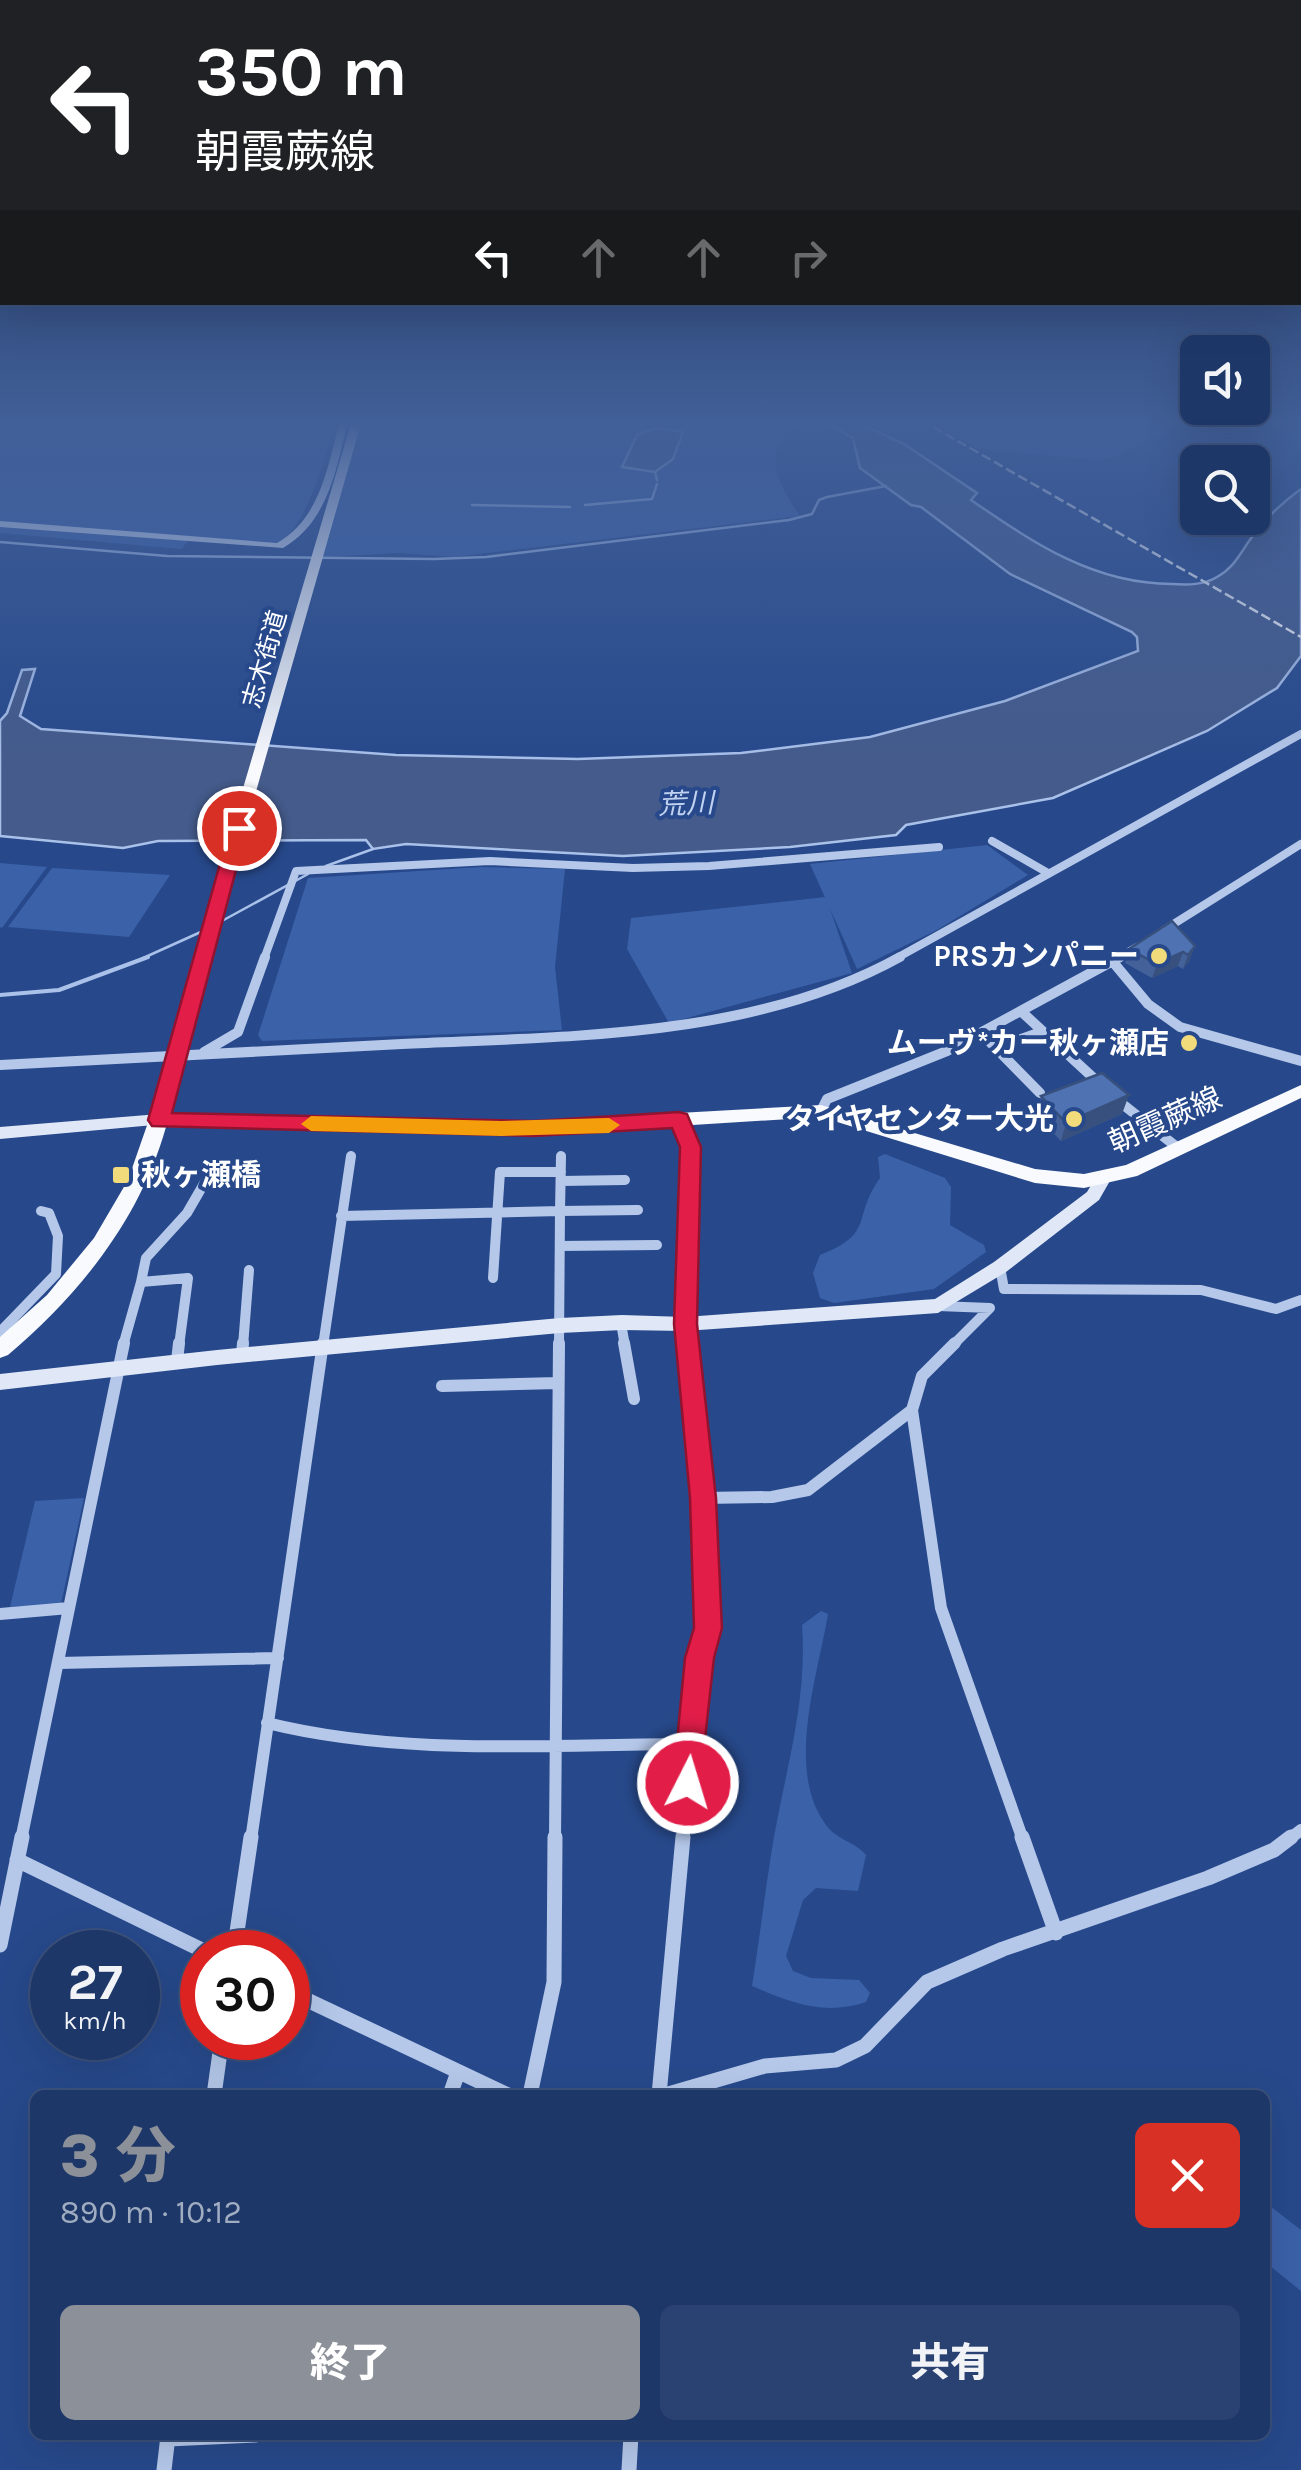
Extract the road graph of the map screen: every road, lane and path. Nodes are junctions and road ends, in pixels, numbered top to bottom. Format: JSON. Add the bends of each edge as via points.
{"nodes":[{"id":1,"x":124,"y":535,"type":"edge"},
{"id":2,"x":290,"y":535,"type":"edge"},
{"id":3,"x":323,"y":535,"type":"edge"},
{"id":4,"x":1301,"y":734,"type":"edge"},
{"id":5,"x":992,"y":841,"type":"dead end"},
{"id":6,"x":1301,"y":844,"type":"edge"},
{"id":7,"x":939,"y":847,"type":"dead end"},
{"id":8,"x":1048,"y":872,"type":"junction"},
{"id":9,"x":1156,"y":935,"type":"edge"},
{"id":10,"x":1143,"y":943,"type":"edge"},
{"id":11,"x":1113,"y":962,"type":"junction"},
{"id":12,"x":1024,"y":1013,"type":"junction"},
{"id":13,"x":1040,"y":1032,"type":"junction"},
{"id":14,"x":982,"y":1034,"type":"junction"},
{"id":15,"x":996,"y":1048,"type":"junction"},
{"id":16,"x":204,"y":1052,"type":"junction"},
{"id":17,"x":1301,"y":1061,"type":"edge"},
{"id":18,"x":0,"y":1065,"type":"edge"},
{"id":19,"x":1301,"y":1091,"type":"edge"},
{"id":20,"x":1040,"y":1093,"type":"edge"},
{"id":21,"x":821,"y":1111,"type":"junction"},
{"id":22,"x":159,"y":1120,"type":"junction"},
{"id":23,"x":679,"y":1120,"type":"junction"},
{"id":24,"x":0,"y":1133,"type":"edge"},
{"id":25,"x":1178,"y":1148,"type":"junction"},
{"id":26,"x":351,"y":1156,"type":"dead end"},
{"id":27,"x":561,"y":1156,"type":"dead end"},
{"id":28,"x":250,"y":1166,"type":"dead end"},
{"id":29,"x":561,"y":1176,"type":"junction"},
{"id":30,"x":1103,"y":1179,"type":"junction"},
{"id":31,"x":625,"y":1180,"type":"dead end"},
{"id":32,"x":638,"y":1210,"type":"dead end"},
{"id":33,"x":40,"y":1211,"type":"dead end"},
{"id":34,"x":560,"y":1211,"type":"junction"},
{"id":35,"x":497,"y":1212,"type":"junction"},
{"id":36,"x":342,"y":1216,"type":"junction"},
{"id":37,"x":656,"y":1245,"type":"dead end"},
{"id":38,"x":560,"y":1246,"type":"junction"},
{"id":39,"x":1000,"y":1267,"type":"junction"},
{"id":40,"x":250,"y":1270,"type":"dead end"},
{"id":41,"x":494,"y":1278,"type":"dead end"},
{"id":42,"x":141,"y":1282,"type":"junction"},
{"id":43,"x":1004,"y":1289,"type":"junction"},
{"id":44,"x":1301,"y":1300,"type":"edge"},
{"id":45,"x":938,"y":1306,"type":"junction"},
{"id":46,"x":990,"y":1308,"type":"junction"},
{"id":47,"x":621,"y":1323,"type":"junction"},
{"id":48,"x":686,"y":1324,"type":"junction"},
{"id":49,"x":559,"y":1327,"type":"junction"},
{"id":50,"x":0,"y":1332,"type":"edge"},
{"id":51,"x":320,"y":1347,"type":"junction"},
{"id":52,"x":0,"y":1349,"type":"edge"},
{"id":53,"x":242,"y":1355,"type":"junction"},
{"id":54,"x":177,"y":1361,"type":"junction"},
{"id":55,"x":118,"y":1366,"type":"junction"},
{"id":56,"x":0,"y":1382,"type":"edge"},
{"id":57,"x":558,"y":1383,"type":"junction"},
{"id":58,"x":442,"y":1386,"type":"dead end"},
{"id":59,"x":634,"y":1400,"type":"dead end"},
{"id":60,"x":912,"y":1410,"type":"junction"},
{"id":61,"x":703,"y":1498,"type":"junction"},
{"id":62,"x":70,"y":1608,"type":"junction"},
{"id":63,"x":0,"y":1614,"type":"edge"},
{"id":64,"x":278,"y":1658,"type":"junction"},
{"id":65,"x":58,"y":1663,"type":"junction"},
{"id":66,"x":267,"y":1723,"type":"junction"},
{"id":67,"x":692,"y":1744,"type":"junction"},
{"id":68,"x":558,"y":1745,"type":"junction"},
{"id":69,"x":1301,"y":1830,"type":"edge"},
{"id":70,"x":17,"y":1860,"type":"junction"},
{"id":71,"x":2,"y":1919,"type":"edge"},
{"id":72,"x":237,"y":1930,"type":"edge"},
{"id":73,"x":1056,"y":1933,"type":"junction"},
{"id":74,"x":180,"y":1939,"type":"edge"},
{"id":75,"x":0,"y":1945,"type":"edge"},
{"id":76,"x":310,"y":2001,"type":"edge"},
{"id":77,"x":219,"y":2060,"type":"edge"},
{"id":78,"x":458,"y":2072,"type":"junction"},
{"id":79,"x":215,"y":2090,"type":"edge"},
{"id":80,"x":452,"y":2090,"type":"edge"},
{"id":81,"x":497,"y":2090,"type":"edge"},
{"id":82,"x":531,"y":2090,"type":"edge"},
{"id":83,"x":662,"y":2090,"type":"edge"},
{"id":84,"x":680,"y":2090,"type":"edge"},
{"id":85,"x":168,"y":2440,"type":"edge"},
{"id":86,"x":631,"y":2440,"type":"edge"},
{"id":87,"x":164,"y":2470,"type":"edge"},
{"id":88,"x":629,"y":2470,"type":"edge"}],
"edges":[{"from":1,"to":2,"type":"street","via":[[253,547],[282,545]]},
{"from":3,"to":22,"type":"main road","name":"志木街道","bridge":true},
{"from":4,"to":8,"type":"street"},
{"from":5,"to":8,"type":"street"},
{"from":6,"to":9,"type":"street"},
{"from":7,"to":16,"type":"street","via":[[710,866],[490,861],[296,871],[238,1032]]},
{"from":8,"to":16,"type":"street","via":[[869,974],[696,1022],[588,1035]]},
{"from":10,"to":11,"type":"street"},
{"from":11,"to":12,"type":"street"},
{"from":11,"to":17,"type":"street","via":[[1148,1004],[1180,1027]]},
{"from":12,"to":13,"type":"street"},
{"from":12,"to":14,"type":"street"},
{"from":13,"to":15,"type":"street"},
{"from":13,"to":25,"type":"street"},
{"from":14,"to":15,"type":"street"},
{"from":14,"to":21,"type":"street","via":[[827,1099]]},
{"from":15,"to":20,"type":"street"},
{"from":16,"to":18,"type":"street"},
{"from":19,"to":25,"type":"main road","name":"朝霞蕨線"},
{"from":21,"to":23,"type":"main road","name":"朝霞蕨線"},
{"from":21,"to":30,"type":"main road","name":"朝霞蕨線","via":[[1036,1176]]},
{"from":22,"to":23,"type":"main road","name":"朝霞蕨線","via":[[534,1128]]},
{"from":22,"to":24,"type":"street"},
{"from":22,"to":52,"type":"main road","name":"志木街道","via":[[120,1212],[86,1264]]},
{"from":23,"to":48,"type":"street","via":[[690,1147]]},
{"from":25,"to":30,"type":"main road","name":"朝霞蕨線"},
{"from":26,"to":36,"type":"street"},
{"from":27,"to":29,"type":"street"},
{"from":28,"to":42,"type":"street","via":[[209,1175],[187,1213],[146,1258]]},
{"from":29,"to":31,"type":"street"},
{"from":29,"to":34,"type":"street"},
{"from":29,"to":35,"type":"street","via":[[500,1172]]},
{"from":30,"to":39,"type":"street","via":[[1093,1196]]},
{"from":32,"to":34,"type":"street"},
{"from":33,"to":50,"type":"street","via":[[54,1221],[56,1274]]},
{"from":34,"to":35,"type":"street"},
{"from":34,"to":38,"type":"street"},
{"from":35,"to":36,"type":"street"},
{"from":35,"to":41,"type":"street"},
{"from":36,"to":51,"type":"street"},
{"from":37,"to":38,"type":"street"},
{"from":38,"to":49,"type":"street"},
{"from":39,"to":43,"type":"street"},
{"from":39,"to":45,"type":"street"},
{"from":40,"to":53,"type":"street"},
{"from":42,"to":54,"type":"street","via":[[188,1278]]},
{"from":42,"to":55,"type":"street"},
{"from":43,"to":44,"type":"street","via":[[1201,1290],[1276,1309]]},
{"from":43,"to":46,"type":"street"},
{"from":45,"to":46,"type":"street"},
{"from":45,"to":48,"type":"street"},
{"from":46,"to":60,"type":"street","via":[[922,1376]]},
{"from":47,"to":48,"type":"street"},
{"from":47,"to":49,"type":"street"},
{"from":47,"to":59,"type":"street"},
{"from":48,"to":61,"type":"street"},
{"from":49,"to":51,"type":"street"},
{"from":49,"to":57,"type":"street"},
{"from":51,"to":53,"type":"street"},
{"from":51,"to":64,"type":"street"},
{"from":53,"to":54,"type":"street"},
{"from":54,"to":55,"type":"street"},
{"from":55,"to":56,"type":"street"},
{"from":55,"to":62,"type":"street"},
{"from":57,"to":58,"type":"street"},
{"from":57,"to":68,"type":"street"},
{"from":60,"to":61,"type":"street","via":[[808,1490]]},
{"from":60,"to":73,"type":"street","via":[[942,1608]]},
{"from":61,"to":67,"type":"street","via":[[708,1628]]},
{"from":62,"to":63,"type":"street"},
{"from":62,"to":65,"type":"street"},
{"from":64,"to":65,"type":"street"},
{"from":64,"to":66,"type":"street"},
{"from":65,"to":70,"type":"street"},
{"from":66,"to":68,"type":"street","via":[[315,1735],[422,1744]]},
{"from":66,"to":72,"type":"street"},
{"from":67,"to":68,"type":"street"},
{"from":67,"to":83,"type":"street"},
{"from":68,"to":82,"type":"street","via":[[554,1982]]},
{"from":69,"to":73,"type":"street","via":[[1245,1863]]},
{"from":70,"to":71,"type":"street"},
{"from":70,"to":74,"type":"street"},
{"from":71,"to":75,"type":"street"},
{"from":73,"to":84,"type":"street","via":[[928,1982],[865,2046],[836,2060],[766,2066]]},
{"from":76,"to":78,"type":"street"},
{"from":77,"to":79,"type":"street"},
{"from":78,"to":80,"type":"street"},
{"from":78,"to":81,"type":"street"},
{"from":85,"to":87,"type":"street"},
{"from":86,"to":88,"type":"street"}]}
